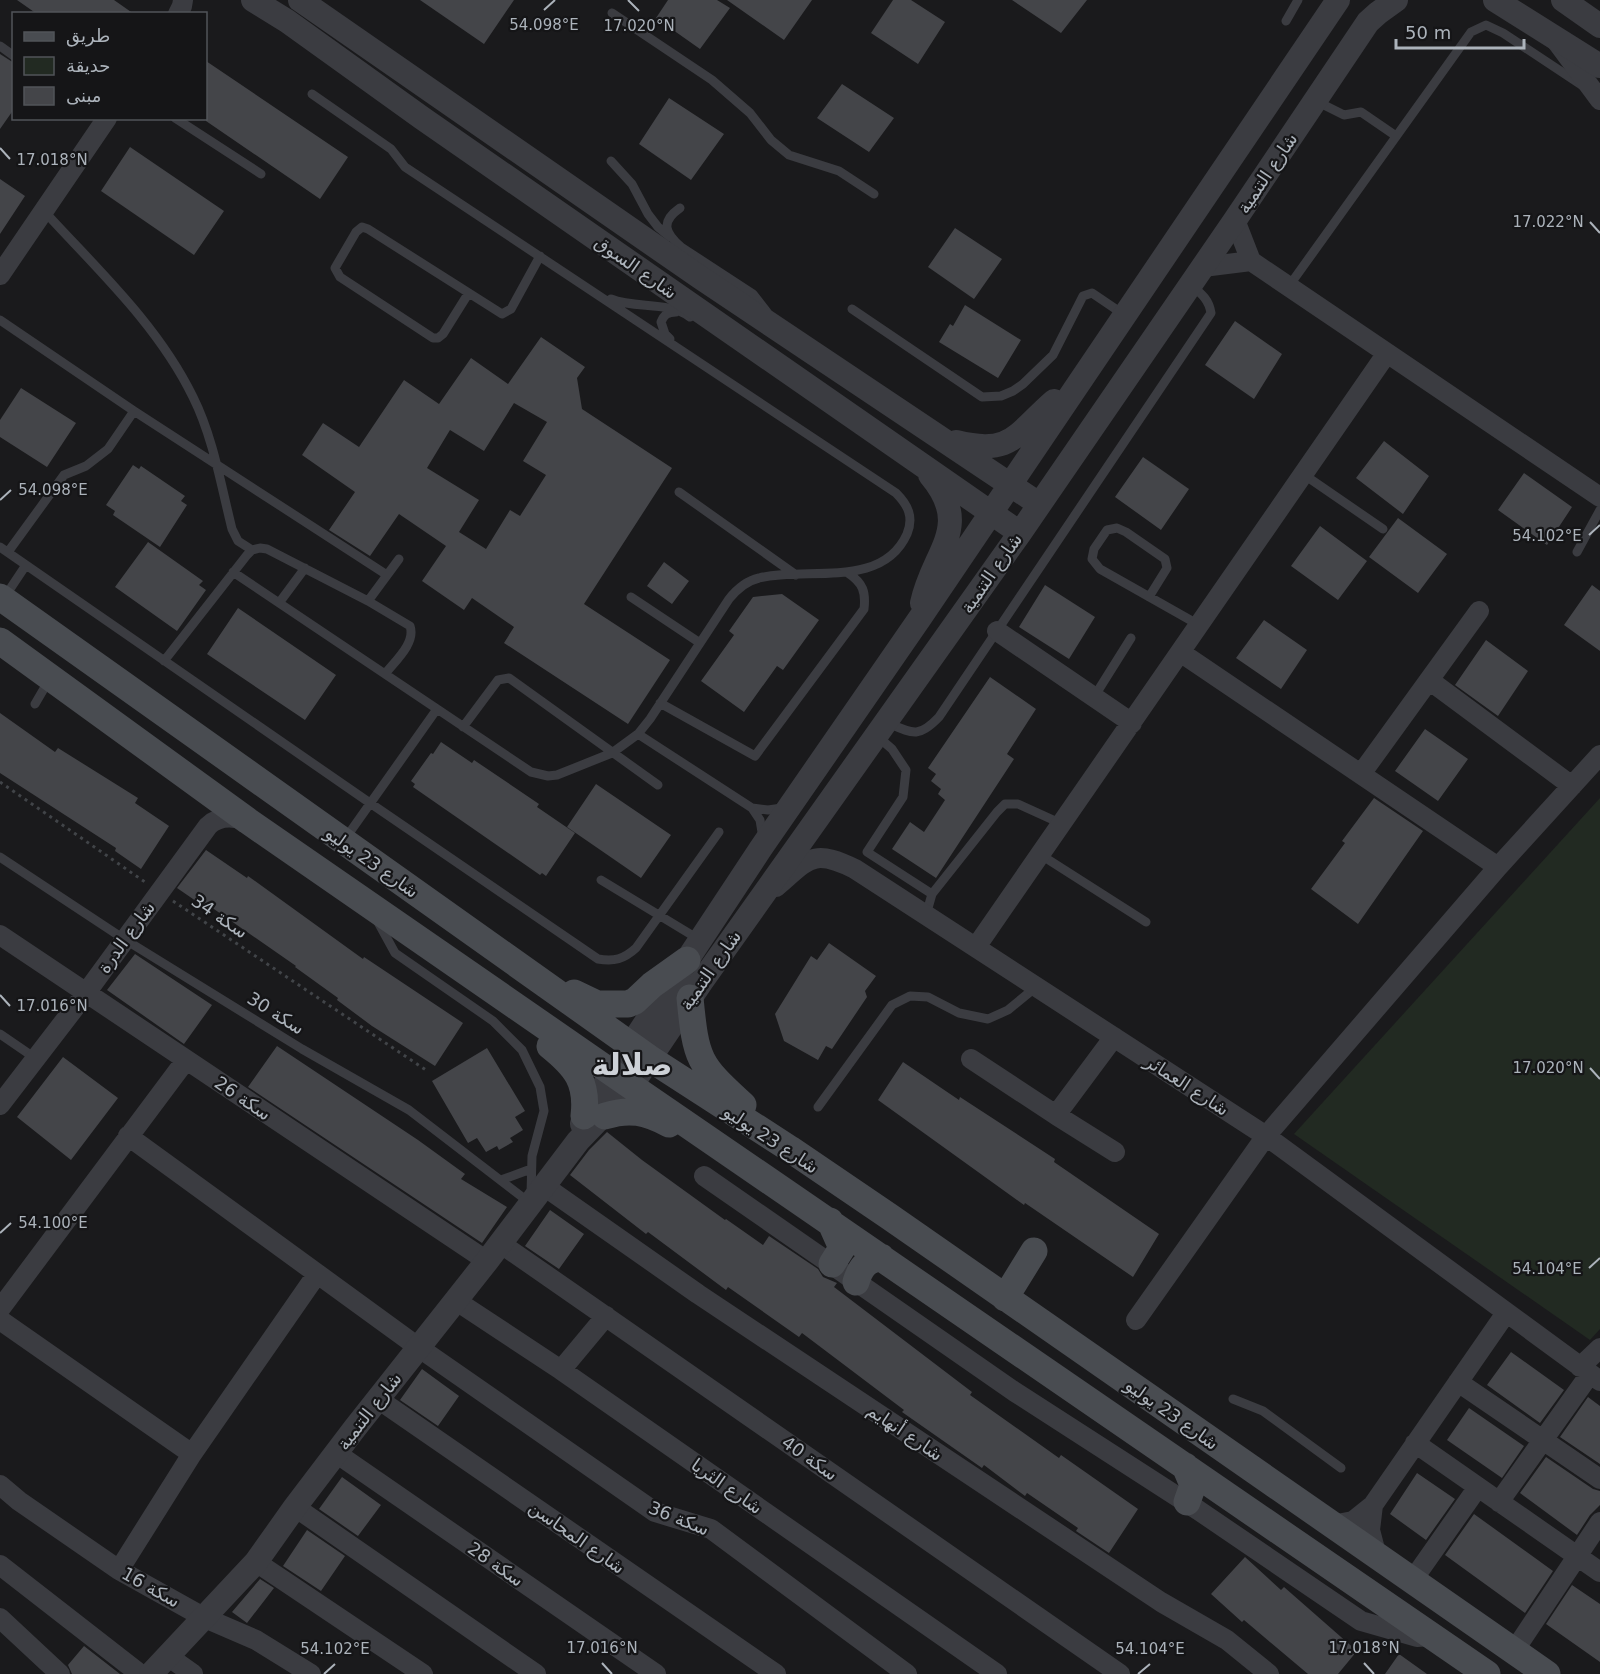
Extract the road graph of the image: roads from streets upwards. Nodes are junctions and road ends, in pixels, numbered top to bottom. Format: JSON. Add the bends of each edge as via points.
{"nodes":[{"id":1,"x":241,"y":0,"type":"edge"},
{"id":2,"x":253,"y":0,"type":"edge"},
{"id":3,"x":1338,"y":0,"type":"edge"},
{"id":4,"x":1495,"y":0,"type":"edge"},
{"id":5,"x":1563,"y":0,"type":"edge"},
{"id":6,"x":307,"y":3,"type":"edge"},
{"id":7,"x":1387,"y":4,"type":"edge"},
{"id":8,"x":287,"y":21,"type":"junction"},
{"id":9,"x":1600,"y":26,"type":"edge"},
{"id":10,"x":1552,"y":36,"type":"junction"},
{"id":11,"x":1600,"y":66,"type":"edge"},
{"id":12,"x":1597,"y":97,"type":"edge"},
{"id":13,"x":104,"y":120,"type":"edge"},
{"id":14,"x":1236,"y":220,"type":"junction"},
{"id":15,"x":1251,"y":261,"type":"junction"},
{"id":16,"x":0,"y":275,"type":"edge"},
{"id":17,"x":1197,"y":275,"type":"junction"},
{"id":18,"x":1387,"y":353,"type":"junction"},
{"id":19,"x":1074,"y":390,"type":"junction"},
{"id":20,"x":945,"y":440,"type":"junction"},
{"id":21,"x":921,"y":464,"type":"junction"},
{"id":22,"x":1009,"y":484,"type":"junction"},
{"id":23,"x":1600,"y":497,"type":"edge"},
{"id":24,"x":1039,"y":504,"type":"junction"},
{"id":25,"x":991,"y":512,"type":"junction"},
{"id":26,"x":1020,"y":532,"type":"junction"},
{"id":27,"x":1,"y":598,"type":"edge"},
{"id":28,"x":1479,"y":611,"type":"dead end"},
{"id":29,"x":920,"y":618,"type":"junction"},
{"id":30,"x":997,"y":631,"type":"road end"},
{"id":31,"x":0,"y":642,"type":"edge"},
{"id":32,"x":1180,"y":652,"type":"junction"},
{"id":33,"x":1429,"y":680,"type":"junction"},
{"id":34,"x":1132,"y":723,"type":"junction"},
{"id":35,"x":1600,"y":755,"type":"edge"},
{"id":36,"x":1361,"y":774,"type":"junction"},
{"id":37,"x":199,"y":786,"type":"junction"},
{"id":38,"x":1572,"y":786,"type":"junction"},
{"id":39,"x":248,"y":821,"type":"junction"},
{"id":40,"x":208,"y":826,"type":"junction"},
{"id":41,"x":1498,"y":867,"type":"junction"},
{"id":42,"x":759,"y":900,"type":"junction"},
{"id":43,"x":0,"y":935,"type":"edge"},
{"id":44,"x":976,"y":948,"type":"junction"},
{"id":45,"x":694,"y":950,"type":"junction"},
{"id":46,"x":530,"y":972,"type":"junction"},
{"id":47,"x":86,"y":993,"type":"junction"},
{"id":48,"x":690,"y":998,"type":"junction"},
{"id":49,"x":512,"y":1004,"type":"junction"},
{"id":50,"x":1114,"y":1037,"type":"junction"},
{"id":51,"x":640,"y":1052,"type":"junction"},
{"id":52,"x":971,"y":1059,"type":"dead end"},
{"id":53,"x":186,"y":1060,"type":"junction"},
{"id":54,"x":622,"y":1080,"type":"junction"},
{"id":55,"x":0,"y":1105,"type":"edge"},
{"id":56,"x":1056,"y":1115,"type":"junction"},
{"id":57,"x":589,"y":1124,"type":"junction"},
{"id":58,"x":128,"y":1136,"type":"junction"},
{"id":59,"x":1266,"y":1136,"type":"junction"},
{"id":60,"x":790,"y":1149,"type":"junction"},
{"id":61,"x":1115,"y":1152,"type":"dead end"},
{"id":62,"x":736,"y":1157,"type":"junction"},
{"id":63,"x":704,"y":1176,"type":"dead end"},
{"id":64,"x":535,"y":1186,"type":"junction"},
{"id":65,"x":830,"y":1221,"type":"junction"},
{"id":66,"x":1034,"y":1251,"type":"dead end"},
{"id":67,"x":493,"y":1252,"type":"junction"},
{"id":68,"x":881,"y":1257,"type":"junction"},
{"id":69,"x":832,"y":1264,"type":"junction"},
{"id":70,"x":317,"y":1274,"type":"junction"},
{"id":71,"x":856,"y":1282,"type":"junction"},
{"id":72,"x":1005,"y":1298,"type":"junction"},
{"id":73,"x":455,"y":1300,"type":"junction"},
{"id":74,"x":0,"y":1309,"type":"edge"},
{"id":75,"x":1506,"y":1313,"type":"junction"},
{"id":76,"x":606,"y":1316,"type":"junction"},
{"id":77,"x":0,"y":1320,"type":"edge"},
{"id":78,"x":1136,"y":1320,"type":"dead end"},
{"id":79,"x":418,"y":1347,"type":"junction"},
{"id":80,"x":1600,"y":1348,"type":"edge"},
{"id":81,"x":561,"y":1370,"type":"junction"},
{"id":82,"x":1590,"y":1374,"type":"edge"},
{"id":83,"x":1458,"y":1382,"type":"junction"},
{"id":84,"x":378,"y":1400,"type":"junction"},
{"id":85,"x":1543,"y":1440,"type":"junction"},
{"id":86,"x":1415,"y":1443,"type":"junction"},
{"id":87,"x":336,"y":1453,"type":"junction"},
{"id":88,"x":192,"y":1454,"type":"junction"},
{"id":89,"x":1185,"y":1466,"type":"junction"},
{"id":90,"x":1600,"y":1479,"type":"edge"},
{"id":91,"x":0,"y":1485,"type":"edge"},
{"id":92,"x":1478,"y":1487,"type":"junction"},
{"id":93,"x":1228,"y":1495,"type":"junction"},
{"id":94,"x":1499,"y":1502,"type":"junction"},
{"id":95,"x":1373,"y":1505,"type":"junction"},
{"id":96,"x":1192,"y":1506,"type":"junction"},
{"id":97,"x":295,"y":1507,"type":"junction"},
{"id":98,"x":1600,"y":1522,"type":"edge"},
{"id":99,"x":1332,"y":1525,"type":"junction"},
{"id":100,"x":1577,"y":1556,"type":"junction"},
{"id":101,"x":1377,"y":1557,"type":"junction"},
{"id":102,"x":256,"y":1562,"type":"junction"},
{"id":103,"x":0,"y":1565,"type":"edge"},
{"id":104,"x":119,"y":1570,"type":"junction"},
{"id":105,"x":1600,"y":1572,"type":"edge"},
{"id":106,"x":1412,"y":1581,"type":"junction"},
{"id":107,"x":0,"y":1618,"type":"edge"},
{"id":108,"x":205,"y":1618,"type":"junction"},
{"id":109,"x":1432,"y":1636,"type":"junction"},
{"id":110,"x":1514,"y":1651,"type":"junction"},
{"id":111,"x":169,"y":1657,"type":"junction"},
{"id":112,"x":60,"y":1674,"type":"edge"},
{"id":113,"x":140,"y":1674,"type":"edge"},
{"id":114,"x":151,"y":1674,"type":"edge"},
{"id":115,"x":193,"y":1674,"type":"edge"},
{"id":116,"x":311,"y":1674,"type":"edge"},
{"id":117,"x":423,"y":1674,"type":"edge"},
{"id":118,"x":536,"y":1674,"type":"edge"},
{"id":119,"x":656,"y":1674,"type":"edge"},
{"id":120,"x":776,"y":1674,"type":"edge"},
{"id":121,"x":907,"y":1674,"type":"edge"},
{"id":122,"x":997,"y":1674,"type":"edge"},
{"id":123,"x":1120,"y":1674,"type":"edge"},
{"id":124,"x":1269,"y":1674,"type":"edge"},
{"id":125,"x":1487,"y":1674,"type":"edge"},
{"id":126,"x":1547,"y":1674,"type":"edge"}],
"edges":[{"from":1,"to":8,"type":"street"},
{"from":2,"to":8,"type":"street","name":"شارع السوق"},
{"from":3,"to":19,"type":"street","name":"شارع التنمية"},
{"from":4,"to":10,"type":"street"},
{"from":5,"to":9,"type":"street"},
{"from":6,"to":20,"type":"street","name":"شارع السوق"},
{"from":7,"to":14,"type":"street","name":"شارع التنمية","via":[[1368,22]]},
{"from":8,"to":21,"type":"street","name":"شارع السوق"},
{"from":10,"to":11,"type":"street"},
{"from":10,"to":12,"type":"street"},
{"from":13,"to":16,"type":"street"},
{"from":14,"to":15,"type":"street"},
{"from":14,"to":17,"type":"street","name":"شارع التنمية"},
{"from":15,"to":17,"type":"street"},
{"from":15,"to":18,"type":"street"},
{"from":17,"to":24,"type":"street","name":"شارع التنمية"},
{"from":18,"to":23,"type":"street"},
{"from":18,"to":32,"type":"street"},
{"from":19,"to":20,"type":"street","via":[[1054,400],[1022,432],[1000,445],[976,447]]},
{"from":19,"to":22,"type":"street","name":"شارع التنمية"},
{"from":20,"to":22,"type":"street","name":"شارع السوق"},
{"from":21,"to":25,"type":"street","name":"شارع السوق"},
{"from":21,"to":29,"type":"street","via":[[945,495],[950,519],[946,544],[925,587]]},
{"from":22,"to":24,"type":"street","name":"شارع السوق"},
{"from":22,"to":25,"type":"street","name":"شارع التنمية"},
{"from":24,"to":26,"type":"street","name":"شارع التنمية"},
{"from":25,"to":26,"type":"street","name":"شارع السوق"},
{"from":25,"to":29,"type":"street","name":"شارع التنمية"},
{"from":26,"to":42,"type":"street","name":"شارع التنمية"},
{"from":27,"to":46,"type":"main road","name":"شارع 23 يوليو"},
{"from":28,"to":33,"type":"street"},
{"from":29,"to":45,"type":"street","name":"شارع التنمية"},
{"from":30,"to":34,"type":"street"},
{"from":31,"to":37,"type":"main road","name":"شارع 23 يوليو"},
{"from":32,"to":34,"type":"street"},
{"from":32,"to":36,"type":"street"},
{"from":33,"to":36,"type":"street"},
{"from":33,"to":38,"type":"street"},
{"from":34,"to":44,"type":"street"},
{"from":35,"to":38,"type":"street"},
{"from":36,"to":41,"type":"street"},
{"from":37,"to":39,"type":"main road","name":"شارع 23 يوليو"},
{"from":37,"to":40,"type":"street","via":[[211,806]]},
{"from":38,"to":41,"type":"street"},
{"from":39,"to":40,"type":"street","via":[[223,817]]},
{"from":39,"to":49,"type":"main road","name":"شارع 23 يوليو"},
{"from":40,"to":47,"type":"street","name":"شارع الدرة"},
{"from":41,"to":59,"type":"street"},
{"from":42,"to":44,"type":"street","name":"شارع العمائر","via":[[807,860],[836,859]]},
{"from":42,"to":48,"type":"street","name":"شارع التنمية"},
{"from":43,"to":47,"type":"street","name":"سكة 26"},
{"from":44,"to":50,"type":"street","name":"شارع العمائر"},
{"from":45,"to":46,"type":"main road","via":[[635,1001],[617,1005],[590,1002],[543,975]]},
{"from":45,"to":51,"type":"street","name":"شارع التنمية"},
{"from":46,"to":51,"type":"main road","name":"شارع 23 يوليو"},
{"from":47,"to":53,"type":"street","name":"سكة 26"},
{"from":47,"to":55,"type":"street","name":"شارع الدرة"},
{"from":48,"to":51,"type":"street","name":"شارع التنمية"},
{"from":48,"to":60,"type":"main road","via":[[695,1045],[705,1067]]},
{"from":49,"to":54,"type":"main road","name":"شارع 23 يوليو"},
{"from":49,"to":57,"type":"main road","via":[[520,1019],[576,1072],[585,1091]]},
{"from":50,"to":56,"type":"street"},
{"from":50,"to":59,"type":"street","name":"شارع العمائر"},
{"from":51,"to":54,"type":"street","name":"شارع التنمية"},
{"from":51,"to":60,"type":"main road","name":"شارع 23 يوليو"},
{"from":52,"to":56,"type":"street"},
{"from":53,"to":58,"type":"street"},
{"from":53,"to":67,"type":"street","name":"سكة 26"},
{"from":54,"to":57,"type":"street","name":"شارع التنمية"},
{"from":54,"to":62,"type":"main road","name":"شارع 23 يوليو"},
{"from":56,"to":61,"type":"street"},
{"from":57,"to":62,"type":"main road","via":[[625,1110],[637,1112],[667,1123],[708,1150]]},
{"from":57,"to":64,"type":"street","name":"شارع التنمية"},
{"from":58,"to":70,"type":"street","name":"سكة 36"},
{"from":58,"to":74,"type":"street"},
{"from":59,"to":75,"type":"street","name":"شارع العمائر"},
{"from":59,"to":78,"type":"street"},
{"from":60,"to":72,"type":"main road","name":"شارع 23 يوليو"},
{"from":62,"to":65,"type":"main road","name":"شارع 23 يوليو"},
{"from":63,"to":69,"type":"street"},
{"from":64,"to":67,"type":"street","name":"شارع التنمية"},
{"from":64,"to":124,"type":"street","name":"شارع أنهايم","via":[[1152,1596],[1227,1640]]},
{"from":65,"to":68,"type":"main road","name":"شارع 23 يوليو"},
{"from":65,"to":69,"type":"main road","via":[[842,1248]]},
{"from":66,"to":72,"type":"main road"},
{"from":67,"to":73,"type":"street","name":"شارع التنمية"},
{"from":67,"to":76,"type":"street","name":"سكة 40"},
{"from":68,"to":71,"type":"main road","via":[[868,1260]]},
{"from":68,"to":89,"type":"main road","name":"شارع 23 يوليو"},
{"from":69,"to":71,"type":"street"},
{"from":70,"to":79,"type":"street","name":"سكة 36"},
{"from":70,"to":88,"type":"street"},
{"from":71,"to":96,"type":"street","via":[[1015,1392]]},
{"from":72,"to":99,"type":"main road","name":"شارع 23 يوليو"},
{"from":73,"to":79,"type":"street","name":"شارع التنمية"},
{"from":73,"to":81,"type":"street","name":"شارع الثريا"},
{"from":75,"to":82,"type":"street","name":"شارع العمائر"},
{"from":75,"to":83,"type":"street"},
{"from":76,"to":81,"type":"street"},
{"from":76,"to":123,"type":"street","name":"سكة 40"},
{"from":77,"to":88,"type":"street"},
{"from":79,"to":84,"type":"street","name":"شارع التنمية"},
{"from":79,"to":121,"type":"street","name":"سكة 36","via":[[655,1512],[711,1529]]},
{"from":80,"to":82,"type":"street"},
{"from":81,"to":122,"type":"street","name":"شارع الثريا"},
{"from":82,"to":85,"type":"street"},
{"from":83,"to":85,"type":"street"},
{"from":83,"to":86,"type":"street"},
{"from":84,"to":87,"type":"street","name":"شارع التنمية"},
{"from":84,"to":120,"type":"street","name":"شارع المحاسن"},
{"from":85,"to":90,"type":"street"},
{"from":85,"to":94,"type":"street"},
{"from":86,"to":92,"type":"street"},
{"from":86,"to":95,"type":"street"},
{"from":87,"to":97,"type":"street","name":"شارع التنمية"},
{"from":87,"to":119,"type":"street","name":"سكة 28"},
{"from":88,"to":104,"type":"street"},
{"from":89,"to":93,"type":"main road","name":"شارع 23 يوليو"},
{"from":89,"to":96,"type":"main road","via":[[1192,1485]]},
{"from":91,"to":104,"type":"street","name":"سكة 16"},
{"from":92,"to":94,"type":"street"},
{"from":92,"to":106,"type":"street"},
{"from":93,"to":96,"type":"main road","via":[[1205,1497]]},
{"from":93,"to":109,"type":"main road","name":"شارع 23 يوليو"},
{"from":94,"to":100,"type":"street"},
{"from":95,"to":99,"type":"street","via":[[1353,1521]]},
{"from":95,"to":101,"type":"street","via":[[1370,1530]]},
{"from":96,"to":109,"type":"street","via":[[1361,1621],[1417,1637]]},
{"from":97,"to":102,"type":"street","name":"شارع التنمية"},
{"from":97,"to":118,"type":"street"},
{"from":98,"to":100,"type":"street"},
{"from":99,"to":101,"type":"main road","name":"شارع 23 يوليو"},
{"from":100,"to":105,"type":"street"},
{"from":100,"to":110,"type":"street"},
{"from":101,"to":106,"type":"main road","name":"شارع 23 يوليو"},
{"from":102,"to":108,"type":"street","name":"شارع التنمية"},
{"from":102,"to":117,"type":"street"},
{"from":103,"to":113,"type":"street"},
{"from":104,"to":108,"type":"street","name":"سكة 16"},
{"from":106,"to":110,"type":"main road","name":"شارع 23 يوليو"},
{"from":107,"to":112,"type":"street"},
{"from":108,"to":111,"type":"street","name":"شارع التنمية"},
{"from":108,"to":116,"type":"street","name":"سكة 16","via":[[256,1640]]},
{"from":109,"to":125,"type":"main road","name":"شارع 23 يوليو"},
{"from":110,"to":126,"type":"main road","name":"شارع 23 يوليو"},
{"from":111,"to":114,"type":"street","name":"شارع التنمية"},
{"from":111,"to":115,"type":"street"}]}
